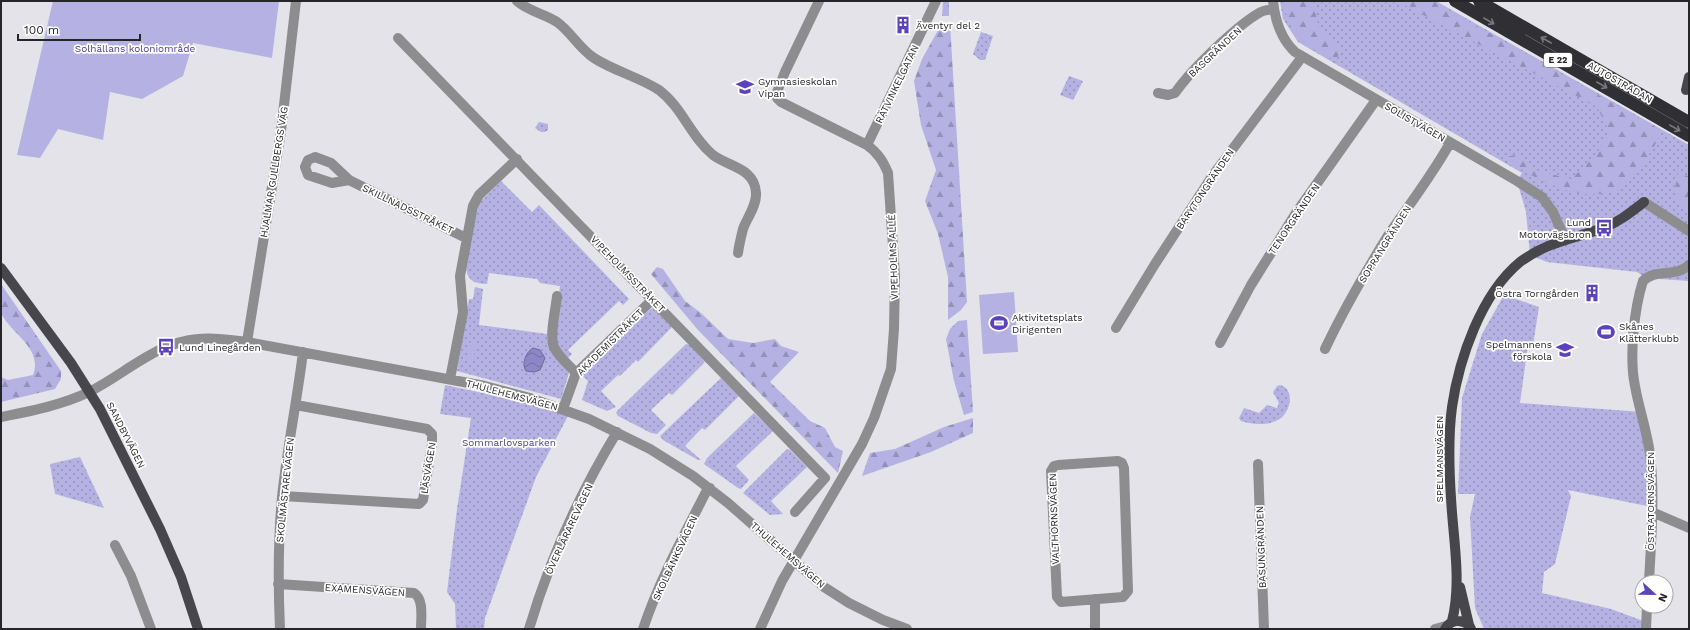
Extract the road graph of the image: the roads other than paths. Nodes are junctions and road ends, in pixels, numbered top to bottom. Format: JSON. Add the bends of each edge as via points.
{"nodes":[{"id":1,"x":296,"y":1,"type":"edge"},
{"id":2,"x":517,"y":1,"type":"edge"},
{"id":3,"x":819,"y":1,"type":"edge"},
{"id":4,"x":936,"y":1,"type":"edge"},
{"id":5,"x":1455,"y":1,"type":"edge"},
{"id":6,"x":1479,"y":1,"type":"edge"},
{"id":7,"x":1274,"y":5,"type":"edge"},
{"id":8,"x":398,"y":38,"type":"dead end"},
{"id":9,"x":1302,"y":56,"type":"junction"},
{"id":10,"x":1689,"y":77,"type":"edge"},
{"id":11,"x":1686,"y":90,"type":"dead end"},
{"id":12,"x":1158,"y":93,"type":"dead end"},
{"id":13,"x":1376,"y":100,"type":"junction"},
{"id":14,"x":1663,"y":114,"type":"junction"},
{"id":15,"x":1689,"y":122,"type":"edge"},
{"id":16,"x":1689,"y":136,"type":"edge"},
{"id":17,"x":1450,"y":143,"type":"junction"},
{"id":18,"x":868,"y":145,"type":"junction"},
{"id":19,"x":517,"y":159,"type":"junction"},
{"id":20,"x":349,"y":180,"type":"dead end"},
{"id":21,"x":1644,"y":202,"type":"joint"},
{"id":22,"x":1689,"y":231,"type":"edge"},
{"id":23,"x":466,"y":238,"type":"junction"},
{"id":24,"x":1565,"y":239,"type":"junction"},
{"id":25,"x":738,"y":253,"type":"dead end"},
{"id":26,"x":1689,"y":266,"type":"edge"},
{"id":27,"x":1,"y":268,"type":"edge"},
{"id":28,"x":557,"y":296,"type":"dead end"},
{"id":29,"x":652,"y":300,"type":"junction"},
{"id":30,"x":1116,"y":328,"type":"dead end"},
{"id":31,"x":247,"y":342,"type":"junction"},
{"id":32,"x":1220,"y":343,"type":"dead end"},
{"id":33,"x":1326,"y":349,"type":"dead end"},
{"id":34,"x":303,"y":352,"type":"junction"},
{"id":35,"x":576,"y":373,"type":"junction"},
{"id":36,"x":450,"y":379,"type":"junction"},
{"id":37,"x":89,"y":392,"type":"junction"},
{"id":38,"x":296,"y":405,"type":"junction"},
{"id":39,"x":563,"y":409,"type":"junction"},
{"id":40,"x":1,"y":417,"type":"edge"},
{"id":41,"x":617,"y":432,"type":"junction"},
{"id":42,"x":1258,"y":464,"type":"dead end"},
{"id":43,"x":710,"y":488,"type":"junction"},
{"id":44,"x":282,"y":496,"type":"junction"},
{"id":45,"x":794,"y":512,"type":"dead end"},
{"id":46,"x":1652,"y":512,"type":"junction"},
{"id":47,"x":1689,"y":528,"type":"edge"},
{"id":48,"x":115,"y":545,"type":"dead end"},
{"id":49,"x":794,"y":561,"type":"junction"},
{"id":50,"x":1456,"y":574,"type":"junction"},
{"id":51,"x":1648,"y":574,"type":"edge"},
{"id":52,"x":278,"y":584,"type":"junction"},
{"id":53,"x":1095,"y":599,"type":"junction"},
{"id":54,"x":1647,"y":614,"type":"edge"},
{"id":55,"x":881,"y":625,"type":"edge"},
{"id":56,"x":1448,"y":626,"type":"edge"},
{"id":57,"x":1470,"y":627,"type":"edge"},
{"id":58,"x":152,"y":629,"type":"edge"},
{"id":59,"x":198,"y":629,"type":"edge"},
{"id":60,"x":280,"y":629,"type":"edge"},
{"id":61,"x":421,"y":629,"type":"edge"},
{"id":62,"x":529,"y":629,"type":"edge"},
{"id":63,"x":643,"y":629,"type":"edge"},
{"id":64,"x":760,"y":629,"type":"edge"},
{"id":65,"x":907,"y":629,"type":"edge"},
{"id":66,"x":1095,"y":629,"type":"edge"},
{"id":67,"x":1264,"y":629,"type":"edge"},
{"id":68,"x":1435,"y":629,"type":"edge"},
{"id":69,"x":1646,"y":629,"type":"edge"}],
"edges":[{"from":1,"to":31,"type":"street","name":"HJALMAR GULLBERGS VÄG","via":[[281,131]]},
{"from":2,"to":25,"type":"street","via":[[557,22],[582,49],[595,58],[659,91],[674,105],[705,147],[750,177],[756,193]]},
{"from":3,"to":18,"type":"street","name":"VIPEHOLMS ALLÉ","via":[[785,72],[776,98]]},
{"from":4,"to":18,"type":"street","name":"RÄTVINKELGATAN"},
{"from":5,"to":14,"type":"highway","name":"AUTOSTRADAN","number":"E 22","one_way":true},
{"from":14,"to":6,"type":"highway","name":"AUTOSTRADAN","number":"E 22","one_way":true},
{"from":7,"to":9,"type":"street","name":"SOLISTVÄGEN","via":[[1284,39],[1290,48]]},
{"from":7,"to":12,"type":"street","name":"BASGRÄNDEN","via":[[1260,12],[1226,40],[1175,93]]},
{"from":8,"to":19,"type":"street","name":"VIPEHOLMSSTRÅKET"},
{"from":9,"to":13,"type":"street","name":"SOLISTVÄGEN"},
{"from":9,"to":30,"type":"street","name":"BARYTONGRÄNDEN","via":[[1213,175]]},
{"from":10,"to":11,"type":"main road"},
{"from":13,"to":17,"type":"street","name":"SOLISTVÄGEN"},
{"from":13,"to":32,"type":"street","name":"TENORGRÄNDEN","via":[[1296,214],[1251,285]]},
{"from":14,"to":15,"type":"highway","name":"AUTOSTRADAN","number":"E 22"},
{"from":14,"to":16,"type":"highway","name":"AUTOSTRADAN","number":"E 22","one_way":true},
{"from":17,"to":24,"type":"street","name":"SOLISTVÄGEN","via":[[1542,197],[1553,212]]},
{"from":17,"to":33,"type":"street","name":"SOPRANGRÄNDEN","via":[[1372,262]]},
{"from":18,"to":49,"type":"street","name":"VIPEHOLMS ALLÉ","via":[[882,159],[888,173],[895,276],[891,370],[862,444]]},
{"from":19,"to":23,"type":"street","via":[[476,200]]},
{"from":19,"to":29,"type":"street","name":"VIPEHOLMSSTRÅKET"},
{"from":20,"to":23,"type":"street","name":"SKILLNADSSTRÅKET"},
{"from":21,"to":22,"type":"street"},
{"from":21,"to":24,"type":"main road","name":"SPELMANSVÄGEN","via":[[1610,225]]},
{"from":23,"to":36,"type":"street","via":[[460,276],[464,312]]},
{"from":24,"to":50,"type":"main road","name":"SPELMANSVÄGEN","via":[[1538,250],[1519,263],[1502,281],[1482,313],[1465,353],[1455,392],[1449,440]]},
{"from":26,"to":46,"type":"street","name":"ÖSTRATORNSVÄGEN","via":[[1679,272],[1654,274],[1643,281],[1632,344],[1635,386],[1651,456]]},
{"from":27,"to":37,"type":"main road","name":"SANDBYVÄGEN","via":[[71,363]]},
{"from":28,"to":35,"type":"street","via":[[553,346]]},
{"from":29,"to":35,"type":"street","name":"AKADEMISTRÅKET"},
{"from":29,"to":45,"type":"street","name":"VIPEHOLMSSTRÅKET","via":[[825,478]]},
{"from":31,"to":34,"type":"street","name":"THULEHEMSVÄGEN"},
{"from":31,"to":37,"type":"street","name":"THULEHEMSVÄGEN","via":[[207,338],[178,343],[140,361]]},
{"from":34,"to":36,"type":"street","name":"THULEHEMSVÄGEN"},
{"from":34,"to":38,"type":"street","name":"SKOLMÄSTAREVÄGEN"},
{"from":35,"to":39,"type":"street","name":"AKADEMISTRÅKET"},
{"from":36,"to":39,"type":"street","name":"THULEHEMSVÄGEN","via":[[512,393]]},
{"from":37,"to":40,"type":"street","name":"THULEHEMSVÄGEN","via":[[51,406]]},
{"from":37,"to":59,"type":"main road","name":"SANDBYVÄGEN","via":[[160,529],[181,577]]},
{"from":38,"to":44,"type":"street","name":"SKOLMÄSTAREVÄGEN"},
{"from":38,"to":44,"type":"street","name":"LÄSVÄGEN","via":[[427,429],[432,434],[432,444],[423,500],[420,504]]},
{"from":39,"to":41,"type":"street","name":"THULEHEMSVÄGEN"},
{"from":41,"to":43,"type":"street","name":"THULEHEMSVÄGEN","via":[[677,465]]},
{"from":41,"to":62,"type":"street","name":"ÖVERLÄRAREVÄGEN","via":[[580,499],[547,575]]},
{"from":42,"to":67,"type":"street","name":"BASUNGRÄNDEN"},
{"from":43,"to":49,"type":"street","name":"THULEHEMSVÄGEN"},
{"from":43,"to":63,"type":"street","name":"SKOLBÄNKSVÄGEN","via":[[681,541]]},
{"from":44,"to":52,"type":"street","name":"SKOLMÄSTAREVÄGEN"},
{"from":46,"to":47,"type":"street"},
{"from":46,"to":51,"type":"street","name":"ÖSTRATORNSVÄGEN"},
{"from":48,"to":58,"type":"street","via":[[131,576]]},
{"from":49,"to":55,"type":"street","name":"THULEHEMSVÄGEN","via":[[824,587]]},
{"from":49,"to":64,"type":"street","name":"VIPEHOLMS ALLÉ","via":[[774,596]]},
{"from":50,"to":56,"type":"main road","name":"SPELMANSVÄGEN","via":[[1456,605]]},
{"from":50,"to":57,"type":"main road","name":"SPELMANSVÄGEN"},
{"from":52,"to":60,"type":"street","name":"SKOLMÄSTAREVÄGEN"},
{"from":52,"to":61,"type":"street","name":"EXAMENSVÄGEN","via":[[414,593],[420,600]]},
{"from":53,"to":53,"type":"street","name":"VALTHORNSVÄGEN","via":[[1061,602],[1057,597],[1051,471],[1054,466],[1118,462],[1122,463],[1124,468],[1128,588],[1123,597]]},
{"from":53,"to":66,"type":"street"},
{"from":54,"to":69,"type":"street"},
{"from":55,"to":65,"type":"street","name":"THULEHEMSVÄGEN"},
{"from":56,"to":57,"type":"main road","name":"SPELMANSVÄGEN","via":[[1458,620]]},
{"from":56,"to":68,"type":"street"}]}
